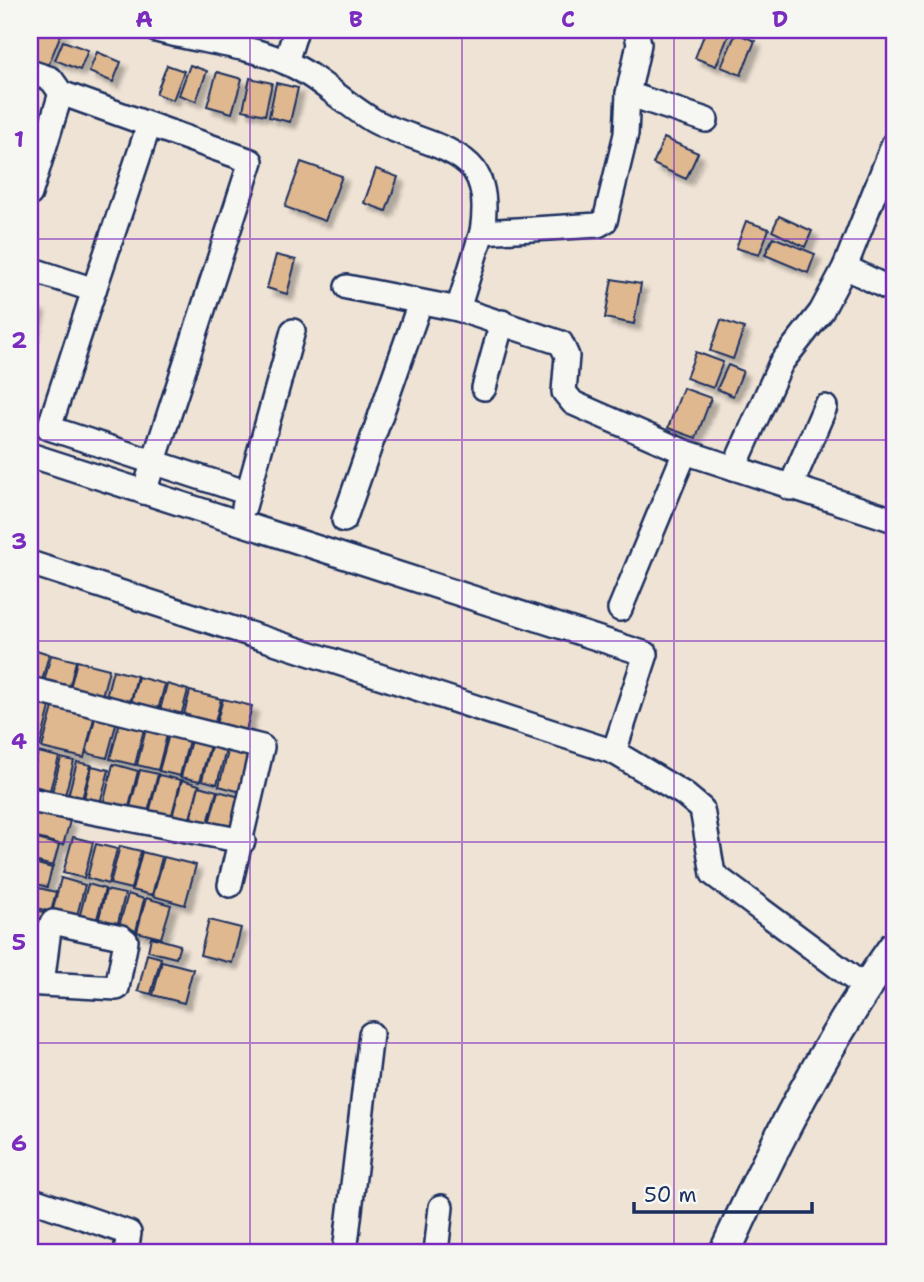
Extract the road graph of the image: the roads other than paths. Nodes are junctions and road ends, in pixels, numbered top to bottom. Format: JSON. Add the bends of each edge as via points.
{"nodes":[{"id":1,"x":156,"y":30,"type":"edge"},
{"id":2,"x":296,"y":30,"type":"edge"},
{"id":3,"x":636,"y":30,"type":"edge"},
{"id":4,"x":286,"y":62,"type":"junction"},
{"id":5,"x":30,"y":72,"type":"edge"},
{"id":6,"x":61,"y":93,"type":"junction"},
{"id":7,"x":628,"y":94,"type":"junction"},
{"id":8,"x":706,"y":120,"type":"dead end"},
{"id":9,"x":149,"y":125,"type":"junction"},
{"id":10,"x":894,"y":143,"type":"edge"},
{"id":11,"x":34,"y":169,"type":"edge"},
{"id":12,"x":888,"y":181,"type":"edge"},
{"id":13,"x":30,"y":194,"type":"edge"},
{"id":14,"x":482,"y":232,"type":"junction"},
{"id":15,"x":845,"y":267,"type":"junction"},
{"id":16,"x":30,"y":269,"type":"edge"},
{"id":17,"x":347,"y":287,"type":"dead end"},
{"id":18,"x":94,"y":290,"type":"junction"},
{"id":19,"x":894,"y":291,"type":"edge"},
{"id":20,"x":420,"y":303,"type":"junction"},
{"id":21,"x":458,"y":309,"type":"junction"},
{"id":22,"x":502,"y":322,"type":"junction"},
{"id":23,"x":293,"y":331,"type":"dead end"},
{"id":24,"x":484,"y":388,"type":"dead end"},
{"id":25,"x":825,"y":407,"type":"dead end"},
{"id":26,"x":685,"y":452,"type":"junction"},
{"id":27,"x":30,"y":455,"type":"edge"},
{"id":28,"x":155,"y":462,"type":"junction"},
{"id":29,"x":734,"y":468,"type":"junction"},
{"id":30,"x":790,"y":488,"type":"junction"},
{"id":31,"x":144,"y":492,"type":"junction"},
{"id":32,"x":248,"y":493,"type":"junction"},
{"id":33,"x":893,"y":518,"type":"edge"},
{"id":34,"x":344,"y":520,"type":"dead end"},
{"id":35,"x":240,"y":523,"type":"junction"},
{"id":36,"x":30,"y":563,"type":"edge"},
{"id":37,"x":620,"y":609,"type":"dead end"},
{"id":38,"x":30,"y":688,"type":"edge"},
{"id":39,"x":614,"y":752,"type":"junction"},
{"id":40,"x":30,"y":800,"type":"edge"},
{"id":41,"x":243,"y":841,"type":"junction"},
{"id":42,"x":230,"y":885,"type":"dead end"},
{"id":43,"x":894,"y":947,"type":"edge"},
{"id":44,"x":865,"y":987,"type":"junction"},
{"id":45,"x":370,"y":1034,"type":"dead end"},
{"id":46,"x":30,"y":1199,"type":"edge"},
{"id":47,"x":441,"y":1207,"type":"dead end"},
{"id":48,"x":126,"y":1252,"type":"edge"},
{"id":49,"x":345,"y":1252,"type":"edge"},
{"id":50,"x":436,"y":1252,"type":"edge"},
{"id":51,"x":725,"y":1252,"type":"edge"}],
"edges":[{"from":1,"to":4,"type":"street"},
{"from":2,"to":4,"type":"street"},
{"from":3,"to":7,"type":"street","via":[[639,44]]},
{"from":4,"to":14,"type":"street","via":[[375,121],[458,156],[474,169],[483,199]]},
{"from":5,"to":6,"type":"street","via":[[51,79]]},
{"from":6,"to":9,"type":"street"},
{"from":6,"to":11,"type":"street"},
{"from":7,"to":8,"type":"street"},
{"from":7,"to":14,"type":"street","via":[[626,135],[605,220],[598,225]]},
{"from":9,"to":18,"type":"street"},
{"from":9,"to":28,"type":"street","via":[[251,162]]},
{"from":10,"to":12,"type":"street"},
{"from":11,"to":13,"type":"street"},
{"from":12,"to":15,"type":"street"},
{"from":14,"to":21,"type":"street"},
{"from":15,"to":19,"type":"street"},
{"from":15,"to":29,"type":"street","via":[[821,312],[781,363]]},
{"from":16,"to":18,"type":"street"},
{"from":17,"to":20,"type":"street"},
{"from":18,"to":28,"type":"street","via":[[49,428]]},
{"from":20,"to":21,"type":"street"},
{"from":20,"to":34,"type":"street"},
{"from":21,"to":22,"type":"street"},
{"from":22,"to":24,"type":"street"},
{"from":22,"to":26,"type":"street","via":[[561,343],[567,356],[563,386],[568,400]]},
{"from":23,"to":32,"type":"street"},
{"from":25,"to":30,"type":"street"},
{"from":26,"to":29,"type":"street"},
{"from":26,"to":37,"type":"street"},
{"from":27,"to":31,"type":"street"},
{"from":28,"to":31,"type":"street"},
{"from":28,"to":32,"type":"street"},
{"from":29,"to":30,"type":"street"},
{"from":30,"to":33,"type":"street"},
{"from":31,"to":35,"type":"street"},
{"from":32,"to":35,"type":"street"},
{"from":35,"to":39,"type":"street","via":[[646,654]]},
{"from":36,"to":39,"type":"street"},
{"from":38,"to":41,"type":"street","via":[[262,747]]},
{"from":39,"to":44,"type":"street","via":[[702,809],[713,874]]},
{"from":40,"to":41,"type":"street"},
{"from":41,"to":42,"type":"street"},
{"from":43,"to":44,"type":"main road"},
{"from":44,"to":51,"type":"main road","via":[[769,1155]]},
{"from":45,"to":49,"type":"street"},
{"from":46,"to":48,"type":"street","via":[[129,1233]]},
{"from":47,"to":50,"type":"street"}]}
